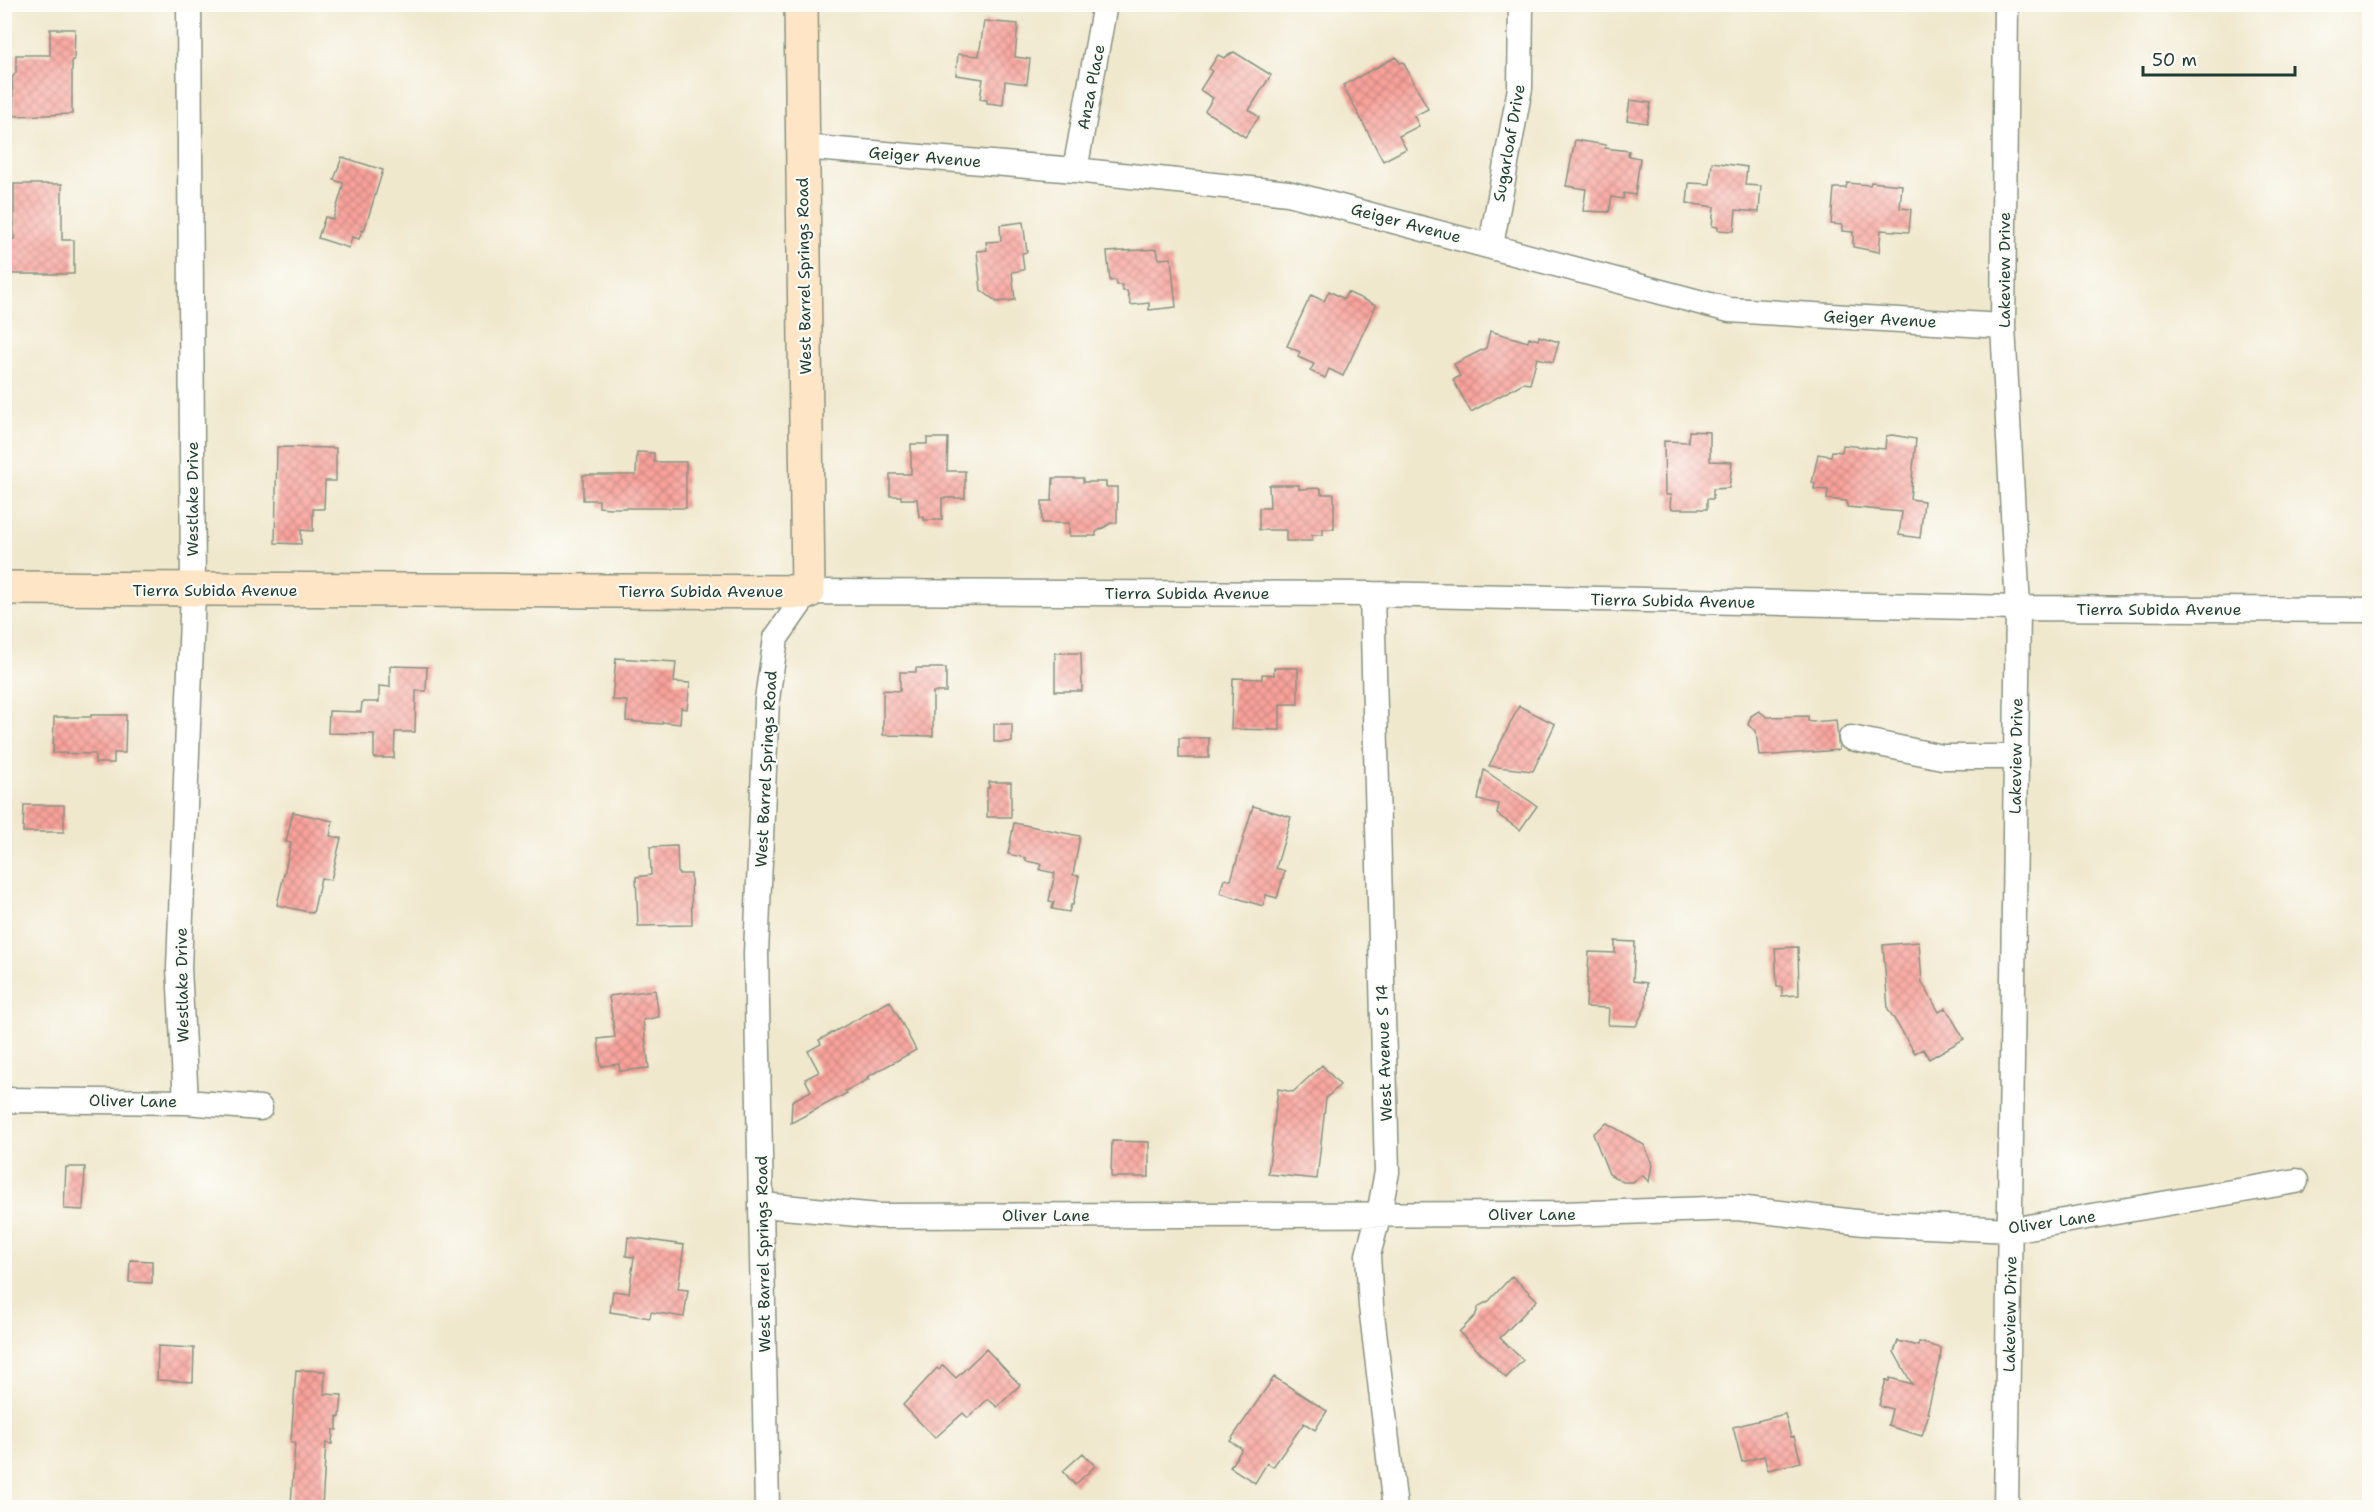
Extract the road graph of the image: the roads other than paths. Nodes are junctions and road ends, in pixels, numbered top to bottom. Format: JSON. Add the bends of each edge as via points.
{"nodes":[{"id":1,"x":189,"y":4,"type":"edge"},
{"id":2,"x":801,"y":4,"type":"edge"},
{"id":3,"x":1105,"y":4,"type":"edge"},
{"id":4,"x":1521,"y":4,"type":"edge"},
{"id":5,"x":2006,"y":4,"type":"edge"},
{"id":6,"x":803,"y":147,"type":"junction"},
{"id":7,"x":1076,"y":170,"type":"junction"},
{"id":8,"x":1491,"y":245,"type":"junction"},
{"id":9,"x":2003,"y":326,"type":"junction"},
{"id":10,"x":4,"y":588,"type":"edge"},
{"id":11,"x":193,"y":590,"type":"junction"},
{"id":12,"x":808,"y":592,"type":"junction"},
{"id":13,"x":1372,"y":594,"type":"junction"},
{"id":14,"x":2018,"y":608,"type":"junction"},
{"id":15,"x":2370,"y":610,"type":"edge"},
{"id":16,"x":1851,"y":738,"type":"dead end"},
{"id":17,"x":2016,"y":757,"type":"junction"},
{"id":18,"x":4,"y":1100,"type":"edge"},
{"id":19,"x":186,"y":1102,"type":"junction"},
{"id":20,"x":261,"y":1108,"type":"dead end"},
{"id":21,"x":2296,"y":1181,"type":"dead end"},
{"id":22,"x":762,"y":1205,"type":"junction"},
{"id":23,"x":1379,"y":1214,"type":"junction"},
{"id":24,"x":2011,"y":1230,"type":"junction"},
{"id":25,"x":767,"y":1508,"type":"edge"},
{"id":26,"x":1395,"y":1508,"type":"edge"},
{"id":27,"x":2006,"y":1508,"type":"edge"}],
"edges":[{"from":1,"to":11,"type":"street","name":"Westlake Drive"},
{"from":2,"to":6,"type":"street","name":"West Barrel Springs Road"},
{"from":3,"to":7,"type":"street","name":"Anza Place"},
{"from":4,"to":8,"type":"street","name":"Sugarloaf Drive","via":[[1520,88]]},
{"from":5,"to":9,"type":"street","name":"Lakeview Drive"},
{"from":6,"to":7,"type":"street","name":"Geiger Avenue"},
{"from":6,"to":12,"type":"street","name":"West Barrel Springs Road"},
{"from":7,"to":8,"type":"street","name":"Geiger Avenue","via":[[1288,193]]},
{"from":8,"to":9,"type":"street","name":"Geiger Avenue","via":[[1729,310]]},
{"from":9,"to":14,"type":"street","name":"Lakeview Drive"},
{"from":10,"to":11,"type":"street","name":"Tierra Subida Avenue"},
{"from":11,"to":12,"type":"street","name":"Tierra Subida Avenue"},
{"from":11,"to":19,"type":"street","name":"Westlake Drive","via":[[179,968]]},
{"from":12,"to":13,"type":"street","name":"Tierra Subida Avenue"},
{"from":12,"to":22,"type":"street","name":"West Barrel Springs Road","via":[[776,638],[766,699],[756,953]]},
{"from":13,"to":14,"type":"street","name":"Tierra Subida Avenue"},
{"from":13,"to":23,"type":"street","name":"West Avenue S 14","via":[[1387,1172]]},
{"from":14,"to":15,"type":"street","name":"Tierra Subida Avenue"},
{"from":14,"to":17,"type":"street","name":"Lakeview Drive"},
{"from":16,"to":17,"type":"street","via":[[1942,757]]},
{"from":17,"to":24,"type":"street","name":"Lakeview Drive"},
{"from":18,"to":19,"type":"street","name":"Oliver Lane"},
{"from":19,"to":20,"type":"street","name":"Oliver Lane"},
{"from":21,"to":24,"type":"street","name":"Oliver Lane"},
{"from":22,"to":23,"type":"street","name":"Oliver Lane","via":[[878,1216]]},
{"from":22,"to":25,"type":"street","name":"West Barrel Springs Road"},
{"from":23,"to":24,"type":"street","name":"Oliver Lane","via":[[1563,1214],[1738,1208],[1864,1222]]},
{"from":23,"to":26,"type":"street","name":"West Avenue S 14","via":[[1368,1255]]},
{"from":24,"to":27,"type":"street","name":"Lakeview Drive"}]}
